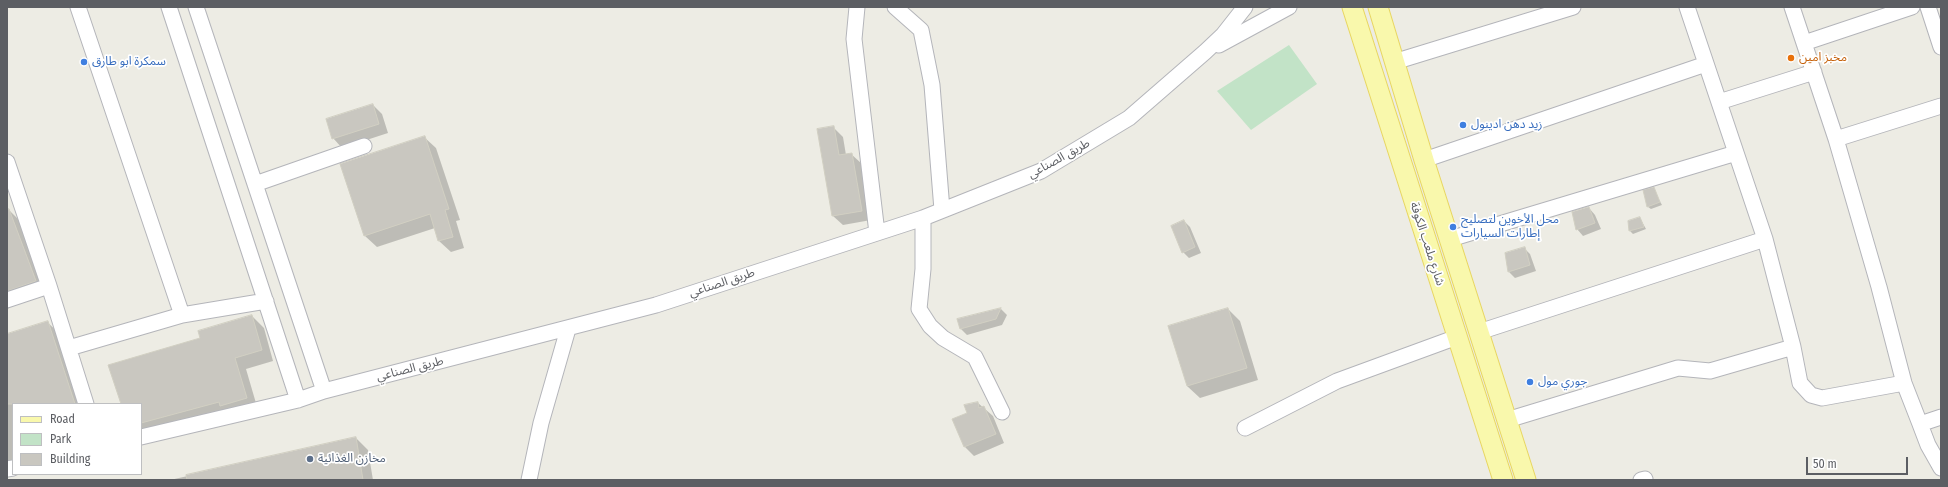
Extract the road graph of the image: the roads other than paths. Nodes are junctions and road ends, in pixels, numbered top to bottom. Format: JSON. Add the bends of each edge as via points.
{"nodes":[{"id":1,"x":78,"y":7,"type":"edge"},
{"id":2,"x":169,"y":7,"type":"edge"},
{"id":3,"x":196,"y":7,"type":"edge"},
{"id":4,"x":857,"y":7,"type":"edge"},
{"id":5,"x":895,"y":7,"type":"edge"},
{"id":6,"x":1245,"y":7,"type":"edge"},
{"id":7,"x":1289,"y":7,"type":"edge"},
{"id":8,"x":1352,"y":7,"type":"edge"},
{"id":9,"x":1378,"y":7,"type":"edge"},
{"id":10,"x":1573,"y":7,"type":"edge"},
{"id":11,"x":1687,"y":7,"type":"edge"},
{"id":12,"x":1792,"y":7,"type":"edge"},
{"id":13,"x":1912,"y":7,"type":"edge"},
{"id":14,"x":1928,"y":7,"type":"edge"},
{"id":15,"x":1804,"y":43,"type":"junction"},
{"id":16,"x":1941,"y":47,"type":"edge"},
{"id":17,"x":1205,"y":52,"type":"junction"},
{"id":18,"x":1394,"y":62,"type":"junction"},
{"id":19,"x":1706,"y":64,"type":"junction"},
{"id":20,"x":1814,"y":72,"type":"junction"},
{"id":21,"x":227,"y":98,"type":"junction"},
{"id":22,"x":1719,"y":102,"type":"junction"},
{"id":23,"x":1941,"y":106,"type":"edge"},
{"id":24,"x":202,"y":108,"type":"junction"},
{"id":25,"x":1836,"y":139,"type":"junction"},
{"id":26,"x":364,"y":146,"type":"dead end"},
{"id":27,"x":1736,"y":153,"type":"junction"},
{"id":28,"x":1424,"y":160,"type":"junction"},
{"id":29,"x":7,"y":162,"type":"edge"},
{"id":30,"x":9,"y":180,"type":"edge"},
{"id":31,"x":255,"y":184,"type":"junction"},
{"id":32,"x":942,"y":210,"type":"junction"},
{"id":33,"x":923,"y":218,"type":"junction"},
{"id":34,"x":877,"y":233,"type":"junction"},
{"id":35,"x":1450,"y":239,"type":"junction"},
{"id":36,"x":1765,"y":239,"type":"junction"},
{"id":37,"x":49,"y":286,"type":"junction"},
{"id":38,"x":7,"y":300,"type":"edge"},
{"id":39,"x":266,"y":301,"type":"junction"},
{"id":40,"x":182,"y":315,"type":"junction"},
{"id":41,"x":568,"y":328,"type":"junction"},
{"id":42,"x":1479,"y":332,"type":"junction"},
{"id":43,"x":1457,"y":337,"type":"junction"},
{"id":44,"x":1794,"y":347,"type":"junction"},
{"id":45,"x":69,"y":348,"type":"junction"},
{"id":46,"x":1904,"y":383,"type":"junction"},
{"id":47,"x":324,"y":391,"type":"junction"},
{"id":48,"x":298,"y":400,"type":"junction"},
{"id":49,"x":86,"y":403,"type":"edge"},
{"id":50,"x":1002,"y":412,"type":"dead end"},
{"id":51,"x":1941,"y":417,"type":"edge"},
{"id":52,"x":1507,"y":420,"type":"junction"},
{"id":53,"x":1920,"y":424,"type":"junction"},
{"id":54,"x":1245,"y":428,"type":"dead end"},
{"id":55,"x":142,"y":437,"type":"edge"},
{"id":56,"x":1941,"y":468,"type":"edge"},
{"id":57,"x":1524,"y":473,"type":"edge"},
{"id":58,"x":1502,"y":477,"type":"edge"},
{"id":59,"x":528,"y":480,"type":"edge"}],
"edges":[{"from":1,"to":40,"type":"street"},
{"from":2,"to":24,"type":"street"},
{"from":3,"to":21,"type":"street"},
{"from":4,"to":34,"type":"street","via":[[854,39]]},
{"from":5,"to":32,"type":"street","via":[[921,30],[932,85]]},
{"from":6,"to":17,"type":"street","name":"طريق الصناعي","via":[[1223,35]]},
{"from":7,"to":17,"type":"street"},
{"from":8,"to":43,"type":"main road","name":"شارع ملعب الكوفة"},
{"from":9,"to":18,"type":"main road","name":"شارع ملعب الكوفة"},
{"from":10,"to":18,"type":"street"},
{"from":11,"to":19,"type":"street"},
{"from":12,"to":15,"type":"street"},
{"from":13,"to":15,"type":"street"},
{"from":14,"to":16,"type":"street"},
{"from":15,"to":20,"type":"street"},
{"from":17,"to":32,"type":"street","name":"طريق الصناعي","via":[[1129,118],[1041,172]]},
{"from":18,"to":28,"type":"main road","name":"شارع ملعب الكوفة"},
{"from":19,"to":22,"type":"street"},
{"from":19,"to":28,"type":"street"},
{"from":20,"to":22,"type":"street"},
{"from":20,"to":25,"type":"street"},
{"from":21,"to":24,"type":"street"},
{"from":21,"to":31,"type":"street"},
{"from":22,"to":27,"type":"street"},
{"from":23,"to":25,"type":"street"},
{"from":24,"to":39,"type":"street"},
{"from":25,"to":46,"type":"street"},
{"from":26,"to":31,"type":"street"},
{"from":27,"to":35,"type":"street"},
{"from":27,"to":36,"type":"street"},
{"from":28,"to":35,"type":"main road","name":"شارع ملعب الكوفة"},
{"from":29,"to":30,"type":"street"},
{"from":30,"to":37,"type":"street"},
{"from":31,"to":47,"type":"street"},
{"from":32,"to":33,"type":"street","name":"طريق الصناعي"},
{"from":33,"to":34,"type":"street","name":"طريق الصناعي"},
{"from":33,"to":50,"type":"street","via":[[923,269],[919,309],[930,326],[943,338],[975,357]]},
{"from":34,"to":41,"type":"street","name":"طريق الصناعي","via":[[656,305]]},
{"from":35,"to":42,"type":"main road","name":"شارع ملعب الكوفة"},
{"from":36,"to":42,"type":"street"},
{"from":36,"to":44,"type":"street"},
{"from":37,"to":38,"type":"street"},
{"from":37,"to":45,"type":"street"},
{"from":39,"to":40,"type":"street"},
{"from":39,"to":48,"type":"street"},
{"from":40,"to":45,"type":"street"},
{"from":41,"to":47,"type":"street","name":"طريق الصناعي"},
{"from":41,"to":59,"type":"street"},
{"from":42,"to":52,"type":"main road","name":"شارع ملعب الكوفة"},
{"from":43,"to":54,"type":"street","via":[[1337,382]]},
{"from":43,"to":58,"type":"main road","name":"شارع ملعب الكوفة"},
{"from":44,"to":46,"type":"street","via":[[1800,383],[1812,395],[1822,398]]},
{"from":44,"to":52,"type":"street","via":[[1710,371],[1678,368]]},
{"from":45,"to":49,"type":"street"},
{"from":46,"to":53,"type":"street"},
{"from":47,"to":48,"type":"street","name":"طريق الصناعي"},
{"from":48,"to":55,"type":"street","name":"طريق الصناعي"},
{"from":51,"to":53,"type":"street"},
{"from":52,"to":57,"type":"main road","name":"شارع ملعب الكوفة"},
{"from":53,"to":56,"type":"street"},
{"from":57,"to":58,"type":"main road","via":[[1520,470],[1513,475]]}]}
